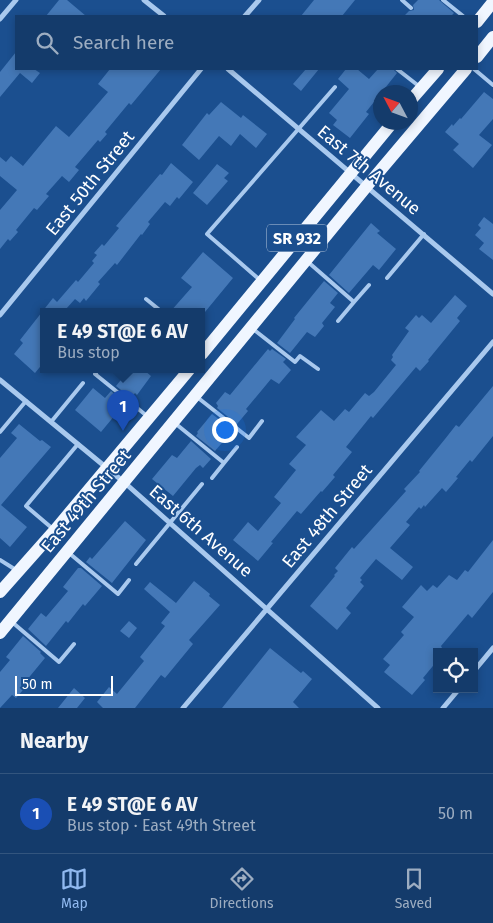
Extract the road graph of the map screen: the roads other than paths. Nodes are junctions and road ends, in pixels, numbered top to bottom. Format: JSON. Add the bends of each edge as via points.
{"nodes":[{"id":1,"x":16,"y":0,"type":"edge"},
{"id":2,"x":144,"y":0,"type":"edge"},
{"id":3,"x":259,"y":0,"type":"edge"},
{"id":4,"x":402,"y":0,"type":"edge"},
{"id":5,"x":443,"y":0,"type":"edge"},
{"id":6,"x":492,"y":1,"type":"edge"},
{"id":7,"x":411,"y":8,"type":"dead end"},
{"id":8,"x":163,"y":15,"type":"edge"},
{"id":9,"x":246,"y":15,"type":"edge"},
{"id":10,"x":461,"y":15,"type":"edge"},
{"id":11,"x":0,"y":19,"type":"edge"},
{"id":12,"x":478,"y":21,"type":"edge"},
{"id":13,"x":493,"y":37,"type":"edge"},
{"id":14,"x":478,"y":56,"type":"edge"},
{"id":15,"x":200,"y":70,"type":"edge"},
{"id":16,"x":229,"y":70,"type":"edge"},
{"id":17,"x":398,"y":70,"type":"edge"},
{"id":18,"x":437,"y":70,"type":"edge"},
{"id":19,"x":465,"y":70,"type":"edge"},
{"id":20,"x":475,"y":70,"type":"edge"},
{"id":21,"x":493,"y":85,"type":"edge"},
{"id":22,"x":334,"y":87,"type":"dead end"},
{"id":23,"x":422,"y":88,"type":"junction"},
{"id":24,"x":418,"y":92,"type":"edge"},
{"id":25,"x":299,"y":129,"type":"junction"},
{"id":26,"x":386,"y":130,"type":"edge"},
{"id":27,"x":352,"y":172,"type":"junction"},
{"id":28,"x":367,"y":186,"type":"junction"},
{"id":29,"x":424,"y":234,"type":"junction"},
{"id":30,"x":306,"y":261,"type":"junction"},
{"id":31,"x":387,"y":278,"type":"dead end"},
{"id":32,"x":262,"y":282,"type":"junction"},
{"id":33,"x":369,"y":284,"type":"dead end"},
{"id":34,"x":493,"y":294,"type":"edge"},
{"id":35,"x":146,"y":299,"type":"dead end"},
{"id":36,"x":354,"y":302,"type":"junction"},
{"id":37,"x":157,"y":308,"type":"edge"},
{"id":38,"x":0,"y":315,"type":"edge"},
{"id":39,"x":338,"y":321,"type":"dead end"},
{"id":40,"x":251,"y":328,"type":"junction"},
{"id":41,"x":493,"y":342,"type":"edge"},
{"id":42,"x":205,"y":348,"type":"edge"},
{"id":43,"x":318,"y":369,"type":"dead end"},
{"id":44,"x":95,"y":373,"type":"edge"},
{"id":45,"x":186,"y":373,"type":"edge"},
{"id":46,"x":0,"y":380,"type":"edge"},
{"id":47,"x":83,"y":383,"type":"dead end"},
{"id":48,"x":196,"y":396,"type":"junction"},
{"id":49,"x":26,"y":401,"type":"junction"},
{"id":50,"x":149,"y":418,"type":"junction"},
{"id":51,"x":51,"y":422,"type":"junction"},
{"id":52,"x":174,"y":422,"type":"junction"},
{"id":53,"x":262,"y":422,"type":"dead end"},
{"id":54,"x":0,"y":432,"type":"edge"},
{"id":55,"x":78,"y":444,"type":"junction"},
{"id":56,"x":237,"y":447,"type":"dead end"},
{"id":57,"x":224,"y":463,"type":"junction"},
{"id":58,"x":107,"y":468,"type":"junction"},
{"id":59,"x":212,"y":478,"type":"dead end"},
{"id":60,"x":125,"y":483,"type":"junction"},
{"id":61,"x":202,"y":484,"type":"dead end"},
{"id":62,"x":171,"y":524,"type":"junction"},
{"id":63,"x":55,"y":530,"type":"junction"},
{"id":64,"x":68,"y":551,"type":"junction"},
{"id":65,"x":0,"y":560,"type":"edge"},
{"id":66,"x":136,"y":564,"type":"dead end"},
{"id":67,"x":18,"y":571,"type":"junction"},
{"id":68,"x":130,"y":580,"type":"dead end"},
{"id":69,"x":0,"y":592,"type":"edge"},
{"id":70,"x":267,"y":608,"type":"junction"},
{"id":71,"x":10,"y":621,"type":"junction"},
{"id":72,"x":0,"y":633,"type":"edge"},
{"id":73,"x":74,"y":644,"type":"dead end"},
{"id":74,"x":493,"y":648,"type":"edge"},
{"id":75,"x":478,"y":666,"type":"edge"},
{"id":76,"x":456,"y":693,"type":"edge"},
{"id":77,"x":182,"y":708,"type":"edge"},
{"id":78,"x":378,"y":708,"type":"edge"},
{"id":79,"x":443,"y":708,"type":"edge"}],
"edges":[{"from":1,"to":11,"type":"street"},
{"from":2,"to":8,"type":"street"},
{"from":3,"to":9,"type":"street"},
{"from":4,"to":7,"type":"lane"},
{"from":5,"to":10,"type":"lane"},
{"from":6,"to":12,"type":"main road"},
{"from":13,"to":14,"type":"main road"},
{"from":15,"to":38,"type":"street","name":"East 50th Street"},
{"from":16,"to":25,"type":"street","name":"East 7th Avenue"},
{"from":17,"to":23,"type":"lane"},
{"from":18,"to":23,"type":"main road"},
{"from":19,"to":28,"type":"main road","name":"East 49th Street","number":"SR 932"},
{"from":20,"to":21,"type":"lane"},
{"from":22,"to":25,"type":"lane"},
{"from":23,"to":24,"type":"main road"},
{"from":25,"to":27,"type":"street","name":"East 7th Avenue"},
{"from":25,"to":32,"type":"lane","via":[[206,234]]},
{"from":26,"to":27,"type":"main road","number":"SR 932"},
{"from":27,"to":28,"type":"street","name":"East 7th Avenue"},
{"from":27,"to":32,"type":"main road","number":"SR 932"},
{"from":28,"to":29,"type":"street","name":"East 7th Avenue"},
{"from":28,"to":30,"type":"main road","name":"East 49th Street","number":"SR 932"},
{"from":29,"to":31,"type":"lane"},
{"from":29,"to":34,"type":"street","name":"East 7th Avenue"},
{"from":30,"to":36,"type":"lane"},
{"from":30,"to":40,"type":"main road","name":"East 49th Street","number":"SR 932"},
{"from":32,"to":42,"type":"main road","number":"SR 932"},
{"from":33,"to":36,"type":"lane"},
{"from":35,"to":37,"type":"lane"},
{"from":36,"to":39,"type":"lane"},
{"from":40,"to":43,"type":"lane","via":[[296,362],[300,356]]},
{"from":40,"to":48,"type":"main road","name":"East 49th Street","number":"SR 932"},
{"from":41,"to":70,"type":"street","name":"East 48th Street"},
{"from":44,"to":50,"type":"lane"},
{"from":45,"to":50,"type":"main road","name":"East 49th Street"},
{"from":46,"to":49,"type":"street","name":"East 6th Avenue"},
{"from":47,"to":51,"type":"lane"},
{"from":48,"to":52,"type":"main road","name":"East 49th Street","number":"SR 932"},
{"from":48,"to":53,"type":"lane","via":[[249,438]]},
{"from":49,"to":51,"type":"street","name":"East 6th Avenue"},
{"from":49,"to":54,"type":"lane"},
{"from":50,"to":58,"type":"main road","name":"East 49th Street"},
{"from":51,"to":55,"type":"street","name":"East 6th Avenue"},
{"from":52,"to":57,"type":"lane"},
{"from":52,"to":60,"type":"main road","name":"East 49th Street","number":"SR 932"},
{"from":55,"to":58,"type":"street","name":"East 6th Avenue"},
{"from":55,"to":63,"type":"lane","via":[[26,506]]},
{"from":56,"to":57,"type":"lane"},
{"from":57,"to":59,"type":"lane"},
{"from":58,"to":60,"type":"street","name":"East 6th Avenue"},
{"from":58,"to":63,"type":"main road","name":"East 49th Street"},
{"from":60,"to":62,"type":"street","name":"East 6th Avenue"},
{"from":60,"to":64,"type":"main road","name":"East 49th Street","number":"SR 932"},
{"from":61,"to":62,"type":"lane"},
{"from":62,"to":66,"type":"lane"},
{"from":62,"to":70,"type":"street","name":"East 6th Avenue"},
{"from":63,"to":67,"type":"main road","name":"East 49th Street"},
{"from":64,"to":68,"type":"lane","via":[[118,594]]},
{"from":64,"to":71,"type":"main road","name":"East 49th Street","number":"SR 932"},
{"from":65,"to":67,"type":"lane"},
{"from":67,"to":69,"type":"main road","name":"East 49th Street"},
{"from":70,"to":77,"type":"street","name":"East 48th Street"},
{"from":70,"to":78,"type":"street","name":"East 6th Avenue"},
{"from":71,"to":72,"type":"main road","name":"East 49th Street","number":"SR 932"},
{"from":71,"to":73,"type":"lane","via":[[60,662]]},
{"from":74,"to":75,"type":"street"},
{"from":76,"to":79,"type":"street"}]}
